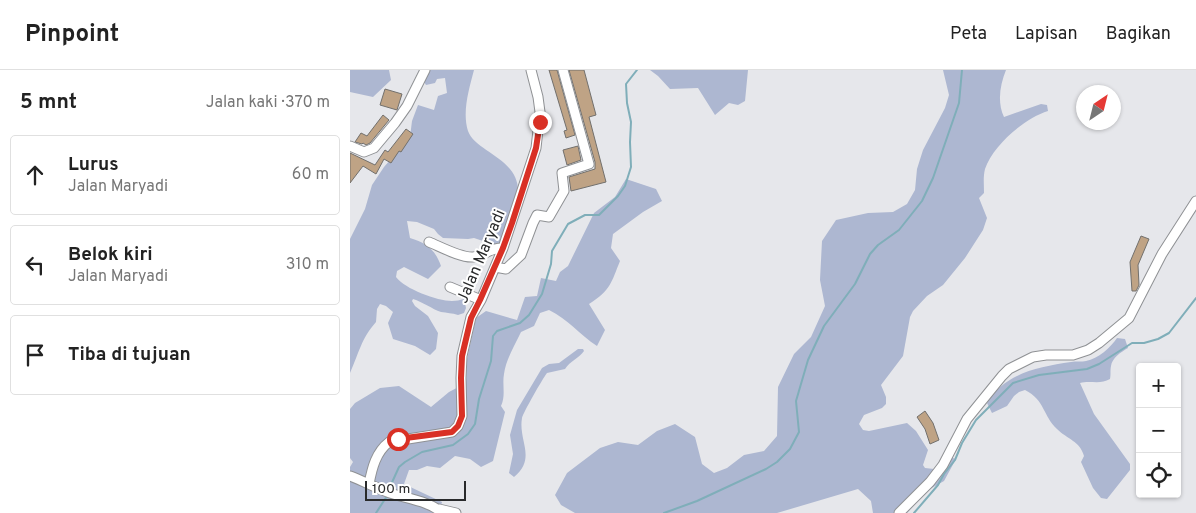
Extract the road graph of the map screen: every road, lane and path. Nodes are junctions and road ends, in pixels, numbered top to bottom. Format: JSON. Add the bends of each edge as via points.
{"nodes":[{"id":1,"x":425,"y":70,"type":"edge"},
{"id":2,"x":531,"y":70,"type":"edge"},
{"id":3,"x":563,"y":70,"type":"edge"},
{"id":4,"x":350,"y":146,"type":"edge"},
{"id":5,"x":1196,"y":201,"type":"edge"},
{"id":6,"x":429,"y":242,"type":"dead end"},
{"id":7,"x":503,"y":248,"type":"junction"},
{"id":8,"x":495,"y":267,"type":"junction"},
{"id":9,"x":450,"y":286,"type":"dead end"},
{"id":10,"x":480,"y":300,"type":"junction"},
{"id":11,"x":350,"y":476,"type":"edge"},
{"id":12,"x":369,"y":484,"type":"junction"},
{"id":13,"x":440,"y":511,"type":"edge"},
{"id":14,"x":456,"y":513,"type":"edge"},
{"id":15,"x":899,"y":513,"type":"edge"}],
"edges":[{"from":1,"to":4,"type":"street","via":[[406,106],[374,148],[364,152]]},
{"from":2,"to":7,"type":"street","name":"Jalan Maryadi","via":[[539,106],[539,131]]},
{"from":3,"to":8,"type":"street","via":[[590,164],[562,173],[564,191],[549,217],[537,215],[521,255],[506,269]]},
{"from":5,"to":15,"type":"street","via":[[1162,254],[1129,318],[1088,350],[1073,355],[1033,357],[1009,369],[972,412],[943,465]]},
{"from":6,"to":7,"type":"street","via":[[466,257]]},
{"from":7,"to":8,"type":"street","name":"Jalan Maryadi"},
{"from":8,"to":10,"type":"street","name":"Jalan Maryadi"},
{"from":9,"to":10,"type":"street"},
{"from":10,"to":12,"type":"street","name":"Jalan Maryadi","via":[[471,318],[462,356],[462,416],[458,426],[452,432],[389,442],[381,448],[371,470]]},
{"from":11,"to":12,"type":"street"},
{"from":12,"to":13,"type":"street"},
{"from":13,"to":14,"type":"street"}]}
